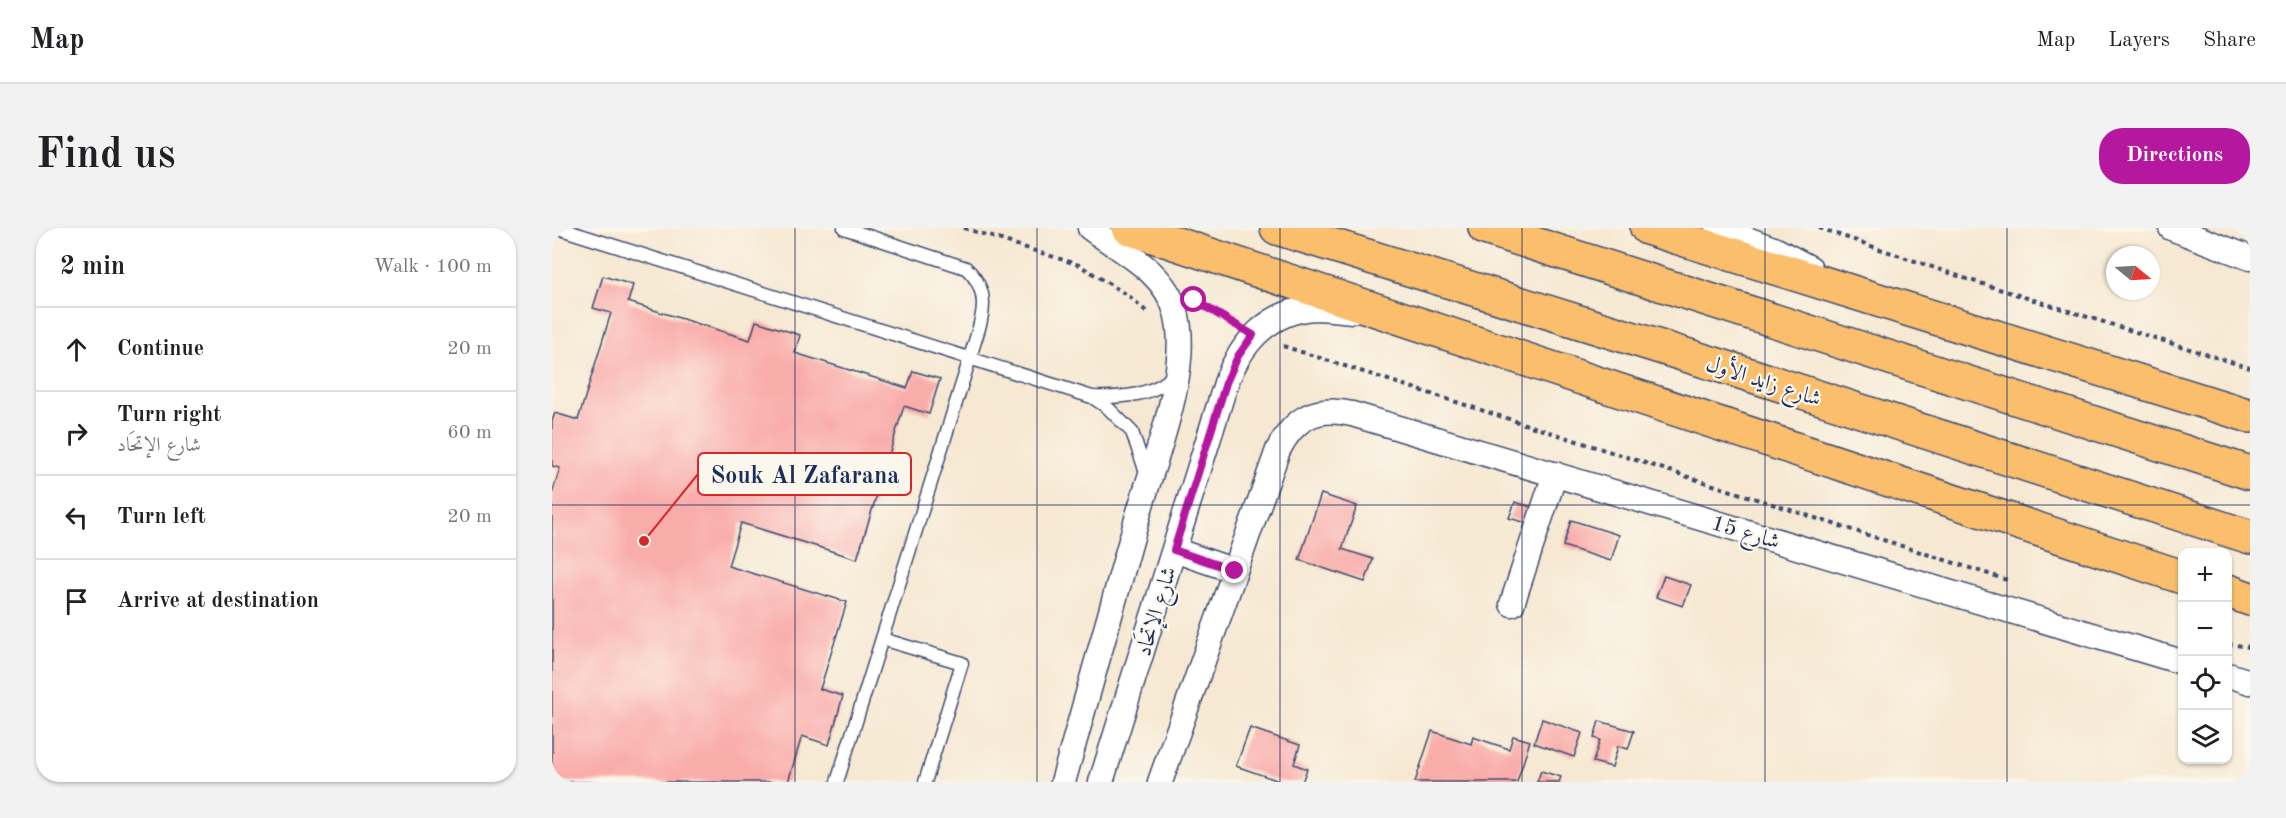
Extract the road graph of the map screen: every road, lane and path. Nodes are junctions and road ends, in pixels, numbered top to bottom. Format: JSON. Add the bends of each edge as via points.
{"nodes":[{"id":1,"x":558,"y":228,"type":"edge"},
{"id":2,"x":844,"y":228,"type":"edge"},
{"id":3,"x":964,"y":228,"type":"edge"},
{"id":4,"x":1090,"y":228,"type":"edge"},
{"id":5,"x":1129,"y":228,"type":"edge"},
{"id":6,"x":1277,"y":228,"type":"edge"},
{"id":7,"x":1485,"y":228,"type":"edge"},
{"id":8,"x":1647,"y":228,"type":"edge"},
{"id":9,"x":1718,"y":228,"type":"edge"},
{"id":10,"x":1819,"y":228,"type":"edge"},
{"id":11,"x":2171,"y":228,"type":"edge"},
{"id":12,"x":2215,"y":236,"type":"edge"},
{"id":13,"x":2250,"y":258,"type":"edge"},
{"id":14,"x":1840,"y":288,"type":"junction"},
{"id":15,"x":1173,"y":304,"type":"junction"},
{"id":16,"x":1383,"y":313,"type":"junction"},
{"id":17,"x":1253,"y":335,"type":"junction"},
{"id":18,"x":970,"y":358,"type":"junction"},
{"id":19,"x":2250,"y":368,"type":"edge"},
{"id":20,"x":1178,"y":371,"type":"junction"},
{"id":21,"x":1092,"y":397,"type":"junction"},
{"id":22,"x":2250,"y":416,"type":"edge"},
{"id":23,"x":2250,"y":473,"type":"edge"},
{"id":24,"x":1555,"y":474,"type":"junction"},
{"id":25,"x":1148,"y":479,"type":"junction"},
{"id":26,"x":2250,"y":537,"type":"edge"},
{"id":27,"x":1174,"y":550,"type":"junction"},
{"id":28,"x":1235,"y":571,"type":"junction"},
{"id":29,"x":2178,"y":576,"type":"edge"},
{"id":30,"x":2013,"y":582,"type":"dead end"},
{"id":31,"x":2232,"y":592,"type":"edge"},
{"id":32,"x":2250,"y":599,"type":"edge"},
{"id":33,"x":1512,"y":604,"type":"dead end"},
{"id":34,"x":882,"y":639,"type":"junction"},
{"id":35,"x":2232,"y":645,"type":"edge"},
{"id":36,"x":2250,"y":647,"type":"edge"},
{"id":37,"x":2178,"y":661,"type":"edge"},
{"id":38,"x":2232,"y":676,"type":"edge"},
{"id":39,"x":2250,"y":682,"type":"edge"},
{"id":40,"x":837,"y":782,"type":"edge"},
{"id":41,"x":925,"y":782,"type":"edge"},
{"id":42,"x":1063,"y":782,"type":"edge"},
{"id":43,"x":1101,"y":782,"type":"edge"},
{"id":44,"x":1160,"y":782,"type":"edge"}],
"edges":[{"from":1,"to":18,"type":"lane"},
{"from":2,"to":18,"type":"lane","via":[[959,265],[978,279],[984,295]]},
{"from":3,"to":15,"type":"path","via":[[1079,265],[1129,296],[1149,314]]},
{"from":4,"to":15,"type":"street","name":"شارع الإتحَاد","via":[[1154,273]]},
{"from":5,"to":16,"type":"main road"},
{"from":6,"to":26,"type":"main road","name":"شارع زايد الأول","via":[[1750,375]]},
{"from":7,"to":23,"type":"main road"},
{"from":8,"to":14,"type":"main road"},
{"from":9,"to":14,"type":"street","via":[[1798,261]]},
{"from":10,"to":19,"type":"path"},
{"from":11,"to":12,"type":"street"},
{"from":12,"to":13,"type":"street"},
{"from":14,"to":22,"type":"main road"},
{"from":15,"to":17,"type":"path","via":[[1194,300]]},
{"from":15,"to":20,"type":"street","name":"شارع الإتحَاد","via":[[1179,334]]},
{"from":16,"to":17,"type":"street","name":"شارع الإتحَاد","via":[[1303,309],[1279,317]]},
{"from":16,"to":29,"type":"main road"},
{"from":17,"to":27,"type":"street","name":"شارع الإتحَاد","via":[[1226,383]]},
{"from":17,"to":30,"type":"path"},
{"from":18,"to":21,"type":"lane"},
{"from":18,"to":34,"type":"lane"},
{"from":20,"to":21,"type":"lane","via":[[1167,383],[1130,396]]},
{"from":20,"to":25,"type":"street","name":"شارع الإتحَاد"},
{"from":21,"to":25,"type":"lane","via":[[1132,432]]},
{"from":24,"to":28,"type":"street","name":"شارع 15","via":[[1352,414],[1329,411],[1309,416],[1286,435],[1278,450]]},
{"from":24,"to":33,"type":"street"},
{"from":24,"to":37,"type":"street","name":"شارع 15"},
{"from":25,"to":42,"type":"street","name":"شارع الإتحَاد"},
{"from":27,"to":28,"type":"street"},
{"from":27,"to":43,"type":"street","name":"شارع الإتحَاد"},
{"from":28,"to":44,"type":"street"},
{"from":31,"to":32,"type":"main road"},
{"from":34,"to":40,"type":"lane"},
{"from":34,"to":41,"type":"lane","via":[[962,663]]},
{"from":35,"to":36,"type":"path"},
{"from":38,"to":39,"type":"street"}]}
